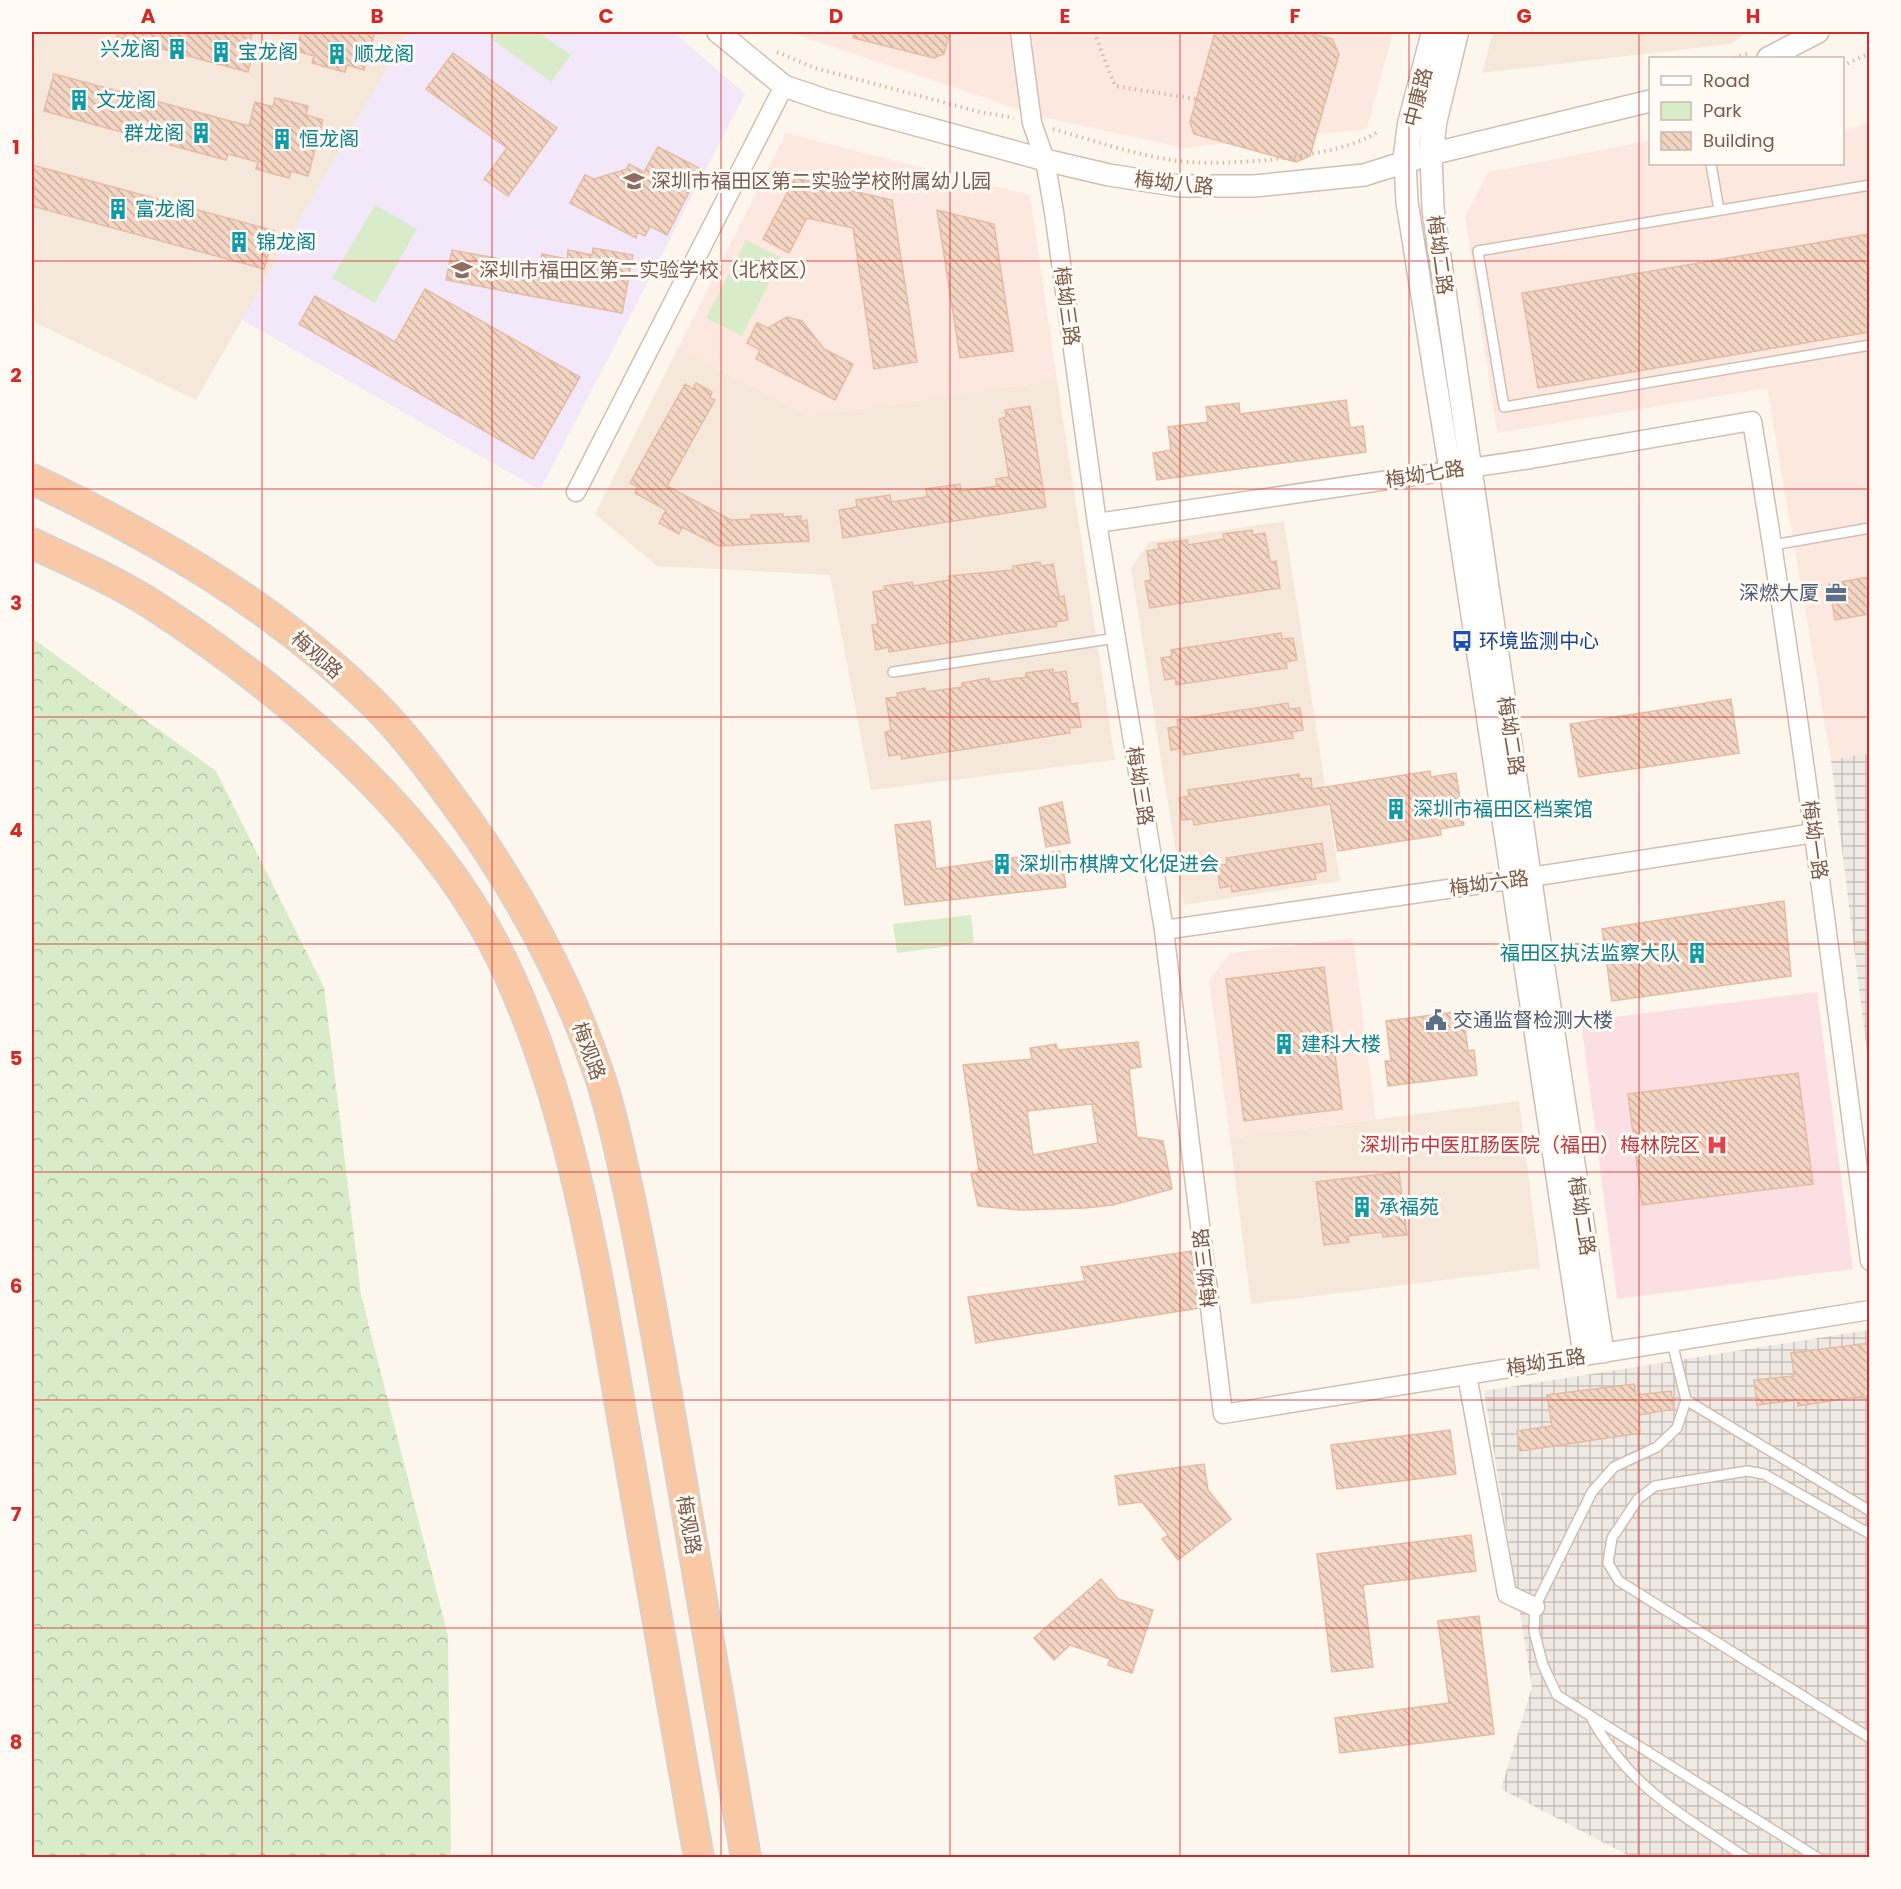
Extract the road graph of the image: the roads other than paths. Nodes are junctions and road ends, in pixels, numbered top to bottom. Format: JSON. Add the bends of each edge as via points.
{"nodes":[{"id":1,"x":718,"y":32,"type":"edge"},
{"id":2,"x":1020,"y":32,"type":"edge"},
{"id":3,"x":1434,"y":32,"type":"edge"},
{"id":4,"x":1456,"y":32,"type":"edge"},
{"id":5,"x":1818,"y":32,"type":"edge"},
{"id":6,"x":1770,"y":57,"type":"edge"},
{"id":7,"x":784,"y":86,"type":"junction"},
{"id":8,"x":1649,"y":101,"type":"edge"},
{"id":9,"x":1431,"y":154,"type":"junction"},
{"id":10,"x":1045,"y":160,"type":"junction"},
{"id":11,"x":1405,"y":162,"type":"junction"},
{"id":12,"x":1711,"y":165,"type":"edge"},
{"id":13,"x":1869,"y":185,"type":"edge"},
{"id":14,"x":1719,"y":210,"type":"junction"},
{"id":15,"x":1869,"y":345,"type":"edge"},
{"id":16,"x":1752,"y":421,"type":"joint"},
{"id":17,"x":1461,"y":469,"type":"junction"},
{"id":18,"x":32,"y":479,"type":"edge"},
{"id":19,"x":576,"y":492,"type":"dead end"},
{"id":20,"x":1097,"y":523,"type":"junction"},
{"id":21,"x":1869,"y":528,"type":"edge"},
{"id":22,"x":33,"y":544,"type":"edge"},
{"id":23,"x":1773,"y":545,"type":"junction"},
{"id":24,"x":1116,"y":638,"type":"junction"},
{"id":25,"x":893,"y":672,"type":"dead end"},
{"id":26,"x":1814,"y":833,"type":"junction"},
{"id":27,"x":1521,"y":879,"type":"junction"},
{"id":28,"x":1164,"y":930,"type":"junction"},
{"id":29,"x":1869,"y":1261,"type":"edge"},
{"id":30,"x":1869,"y":1310,"type":"edge"},
{"id":31,"x":1672,"y":1342,"type":"junction"},
{"id":32,"x":1593,"y":1354,"type":"junction"},
{"id":33,"x":1467,"y":1375,"type":"junction"},
{"id":34,"x":1686,"y":1400,"type":"junction"},
{"id":35,"x":1223,"y":1414,"type":"joint"},
{"id":36,"x":1869,"y":1511,"type":"edge"},
{"id":37,"x":1869,"y":1534,"type":"edge"},
{"id":38,"x":1535,"y":1607,"type":"junction"},
{"id":39,"x":1591,"y":1717,"type":"junction"},
{"id":40,"x":1869,"y":1738,"type":"edge"},
{"id":41,"x":699,"y":1857,"type":"edge"},
{"id":42,"x":746,"y":1857,"type":"edge"},
{"id":43,"x":1746,"y":1857,"type":"edge"},
{"id":44,"x":1818,"y":1857,"type":"edge"}],
"edges":[{"from":1,"to":7,"type":"street","name":"梅坳八路"},
{"from":2,"to":10,"type":"street","name":"梅坳三路","via":[[1032,123]]},
{"from":3,"to":11,"type":"main road","name":"中康路","via":[[1410,124]]},
{"from":4,"to":9,"type":"main road","name":"中康路","via":[[1434,123]]},
{"from":5,"to":6,"type":"street"},
{"from":7,"to":10,"type":"street","name":"梅坳八路"},
{"from":7,"to":19,"type":"street"},
{"from":8,"to":9,"type":"street","name":"梅坳八路"},
{"from":9,"to":11,"type":"street","name":"梅坳八路"},
{"from":9,"to":17,"type":"street","name":"梅坳二路","via":[[1433,208]]},
{"from":10,"to":11,"type":"street","name":"梅坳八路","via":[[1109,175],[1223,188],[1349,177]]},
{"from":10,"to":20,"type":"street","name":"梅坳三路"},
{"from":11,"to":17,"type":"street","name":"梅坳二路","via":[[1407,202]]},
{"from":12,"to":14,"type":"lane"},
{"from":13,"to":14,"type":"lane"},
{"from":14,"to":15,"type":"lane","via":[[1478,251],[1504,407]]},
{"from":16,"to":17,"type":"street","name":"梅坳七路"},
{"from":16,"to":23,"type":"street","name":"梅坳一路"},
{"from":17,"to":20,"type":"street","name":"梅坳七路"},
{"from":17,"to":27,"type":"street","name":"梅坳二路"},
{"from":18,"to":42,"type":"highway","name":"梅观路","via":[[114,518],[231,586],[300,639],[376,706],[435,776],[502,870],[537,929],[600,1079],[622,1160],[647,1280]]},
{"from":20,"to":24,"type":"street","name":"梅坳三路"},
{"from":21,"to":23,"type":"lane"},
{"from":22,"to":41,"type":"highway","via":[[147,601],[245,670],[326,739],[398,808],[449,872],[493,942],[530,1026],[584,1213]]},
{"from":23,"to":26,"type":"street","name":"梅坳一路"},
{"from":24,"to":25,"type":"lane"},
{"from":24,"to":28,"type":"street","name":"梅坳三路"},
{"from":26,"to":27,"type":"street","name":"梅坳六路"},
{"from":26,"to":29,"type":"street","name":"梅坳一路"},
{"from":27,"to":28,"type":"street","name":"梅坳六路"},
{"from":27,"to":32,"type":"street","name":"梅坳二路"},
{"from":28,"to":35,"type":"street","name":"梅坳三路"},
{"from":30,"to":31,"type":"street","name":"梅坳五路"},
{"from":31,"to":32,"type":"street","name":"梅坳五路"},
{"from":31,"to":34,"type":"lane"},
{"from":32,"to":33,"type":"street","name":"梅坳五路"},
{"from":33,"to":35,"type":"street","name":"梅坳五路"},
{"from":33,"to":38,"type":"street","via":[[1507,1594]]},
{"from":34,"to":36,"type":"lane"},
{"from":34,"to":38,"type":"lane","via":[[1677,1428],[1657,1447],[1614,1467],[1592,1492]]},
{"from":37,"to":40,"type":"lane","via":[[1764,1474],[1747,1471],[1655,1486],[1638,1499],[1612,1538],[1608,1563],[1619,1581]]},
{"from":38,"to":39,"type":"lane","via":[[1534,1631],[1543,1665],[1557,1695]]},
{"from":39,"to":43,"type":"lane","via":[[1609,1749],[1631,1775],[1662,1801]]},
{"from":39,"to":44,"type":"lane"}]}
